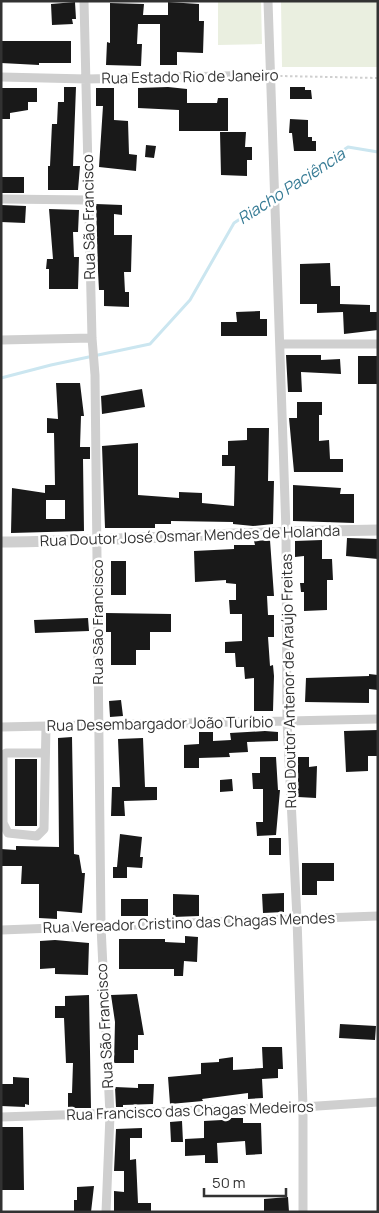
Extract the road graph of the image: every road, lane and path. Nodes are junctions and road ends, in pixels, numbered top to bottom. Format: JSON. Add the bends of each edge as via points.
{"nodes":[{"id":1,"x":84,"y":1,"type":"edge"},
{"id":2,"x":268,"y":1,"type":"edge"},
{"id":3,"x":270,"y":75,"type":"junction"},
{"id":4,"x":1,"y":77,"type":"edge"},
{"id":5,"x":378,"y":78,"type":"edge"},
{"id":6,"x":87,"y":79,"type":"junction"},
{"id":7,"x":1,"y":199,"type":"edge"},
{"id":8,"x":89,"y":200,"type":"junction"},
{"id":9,"x":92,"y":338,"type":"junction"},
{"id":10,"x":1,"y":340,"type":"edge"},
{"id":11,"x":280,"y":344,"type":"junction"},
{"id":12,"x":378,"y":344,"type":"edge"},
{"id":13,"x":378,"y":530,"type":"edge"},
{"id":14,"x":286,"y":531,"type":"junction"},
{"id":15,"x":98,"y":541,"type":"junction"},
{"id":16,"x":1,"y":542,"type":"edge"},
{"id":17,"x":378,"y":719,"type":"edge"},
{"id":18,"x":287,"y":721,"type":"junction"},
{"id":19,"x":46,"y":726,"type":"junction"},
{"id":20,"x":1,"y":727,"type":"edge"},
{"id":21,"x":98,"y":727,"type":"junction"},
{"id":22,"x":45,"y":752,"type":"junction"},
{"id":23,"x":378,"y":916,"type":"edge"},
{"id":24,"x":297,"y":918,"type":"junction"},
{"id":25,"x":100,"y":926,"type":"junction"},
{"id":26,"x":1,"y":930,"type":"edge"},
{"id":27,"x":378,"y":1102,"type":"edge"},
{"id":28,"x":303,"y":1107,"type":"junction"},
{"id":29,"x":110,"y":1115,"type":"junction"},
{"id":30,"x":1,"y":1117,"type":"edge"},
{"id":31,"x":106,"y":1212,"type":"edge"},
{"id":32,"x":303,"y":1212,"type":"edge"}],
"edges":[{"from":1,"to":6,"type":"street","name":"Rua São Francisco"},
{"from":2,"to":3,"type":"street","name":"Rua Doutor Antenor de Araújo Freitas"},
{"from":3,"to":5,"type":"path","name":"Rua Estado Rio de Janeiro"},
{"from":3,"to":6,"type":"street","name":"Rua Estado Rio de Janeiro"},
{"from":3,"to":11,"type":"street","name":"Rua Doutor Antenor de Araújo Freitas"},
{"from":4,"to":6,"type":"street","name":"Rua Estado Rio de Janeiro"},
{"from":6,"to":8,"type":"street","name":"Rua São Francisco"},
{"from":7,"to":8,"type":"street"},
{"from":8,"to":9,"type":"street","name":"Rua São Francisco"},
{"from":9,"to":10,"type":"street"},
{"from":9,"to":15,"type":"street","name":"Rua São Francisco"},
{"from":11,"to":12,"type":"street"},
{"from":11,"to":14,"type":"street","name":"Rua Doutor Antenor de Araújo Freitas"},
{"from":13,"to":14,"type":"street","name":"Rua Doutor José Osmar Mendes de Holanda"},
{"from":14,"to":15,"type":"street","name":"Rua Doutor José Osmar Mendes de Holanda"},
{"from":14,"to":18,"type":"street","name":"Rua Doutor Antenor de Araújo Freitas"},
{"from":15,"to":16,"type":"street","name":"Rua Doutor José Osmar Mendes de Holanda"},
{"from":15,"to":21,"type":"street","name":"Rua São Francisco"},
{"from":17,"to":18,"type":"street","name":"Rua Desembargador João Turíbio"},
{"from":18,"to":21,"type":"street","name":"Rua Desembargador João Turíbio"},
{"from":18,"to":24,"type":"street","name":"Rua Doutor Antenor de Araújo Freitas"},
{"from":19,"to":20,"type":"street","name":"Rua Desembargador João Turíbio"},
{"from":19,"to":21,"type":"street","name":"Rua Desembargador João Turíbio"},
{"from":19,"to":22,"type":"street"},
{"from":21,"to":25,"type":"street","name":"Rua São Francisco"},
{"from":22,"to":22,"type":"street","via":[[44,829],[36,836],[8,832],[3,823],[3,756],[6,753]]},
{"from":23,"to":24,"type":"street","name":"Rua Vereador Cristino das Chagas Mendes"},
{"from":24,"to":25,"type":"street","name":"Rua Vereador Cristino das Chagas Mendes"},
{"from":24,"to":28,"type":"street","name":"Rua Doutor Antenor de Araújo Freitas"},
{"from":25,"to":26,"type":"street","name":"Rua Vereador Cristino das Chagas Mendes"},
{"from":25,"to":29,"type":"street","name":"Rua São Francisco"},
{"from":27,"to":28,"type":"street","name":"Rua Francisco das Chagas Medeiros"},
{"from":28,"to":29,"type":"street","name":"Rua Francisco das Chagas Medeiros"},
{"from":28,"to":32,"type":"street","name":"Rua Doutor Antenor de Araújo Freitas"},
{"from":29,"to":30,"type":"street","name":"Rua Francisco das Chagas Medeiros"},
{"from":29,"to":31,"type":"street","name":"Rua São Francisco"}]}
